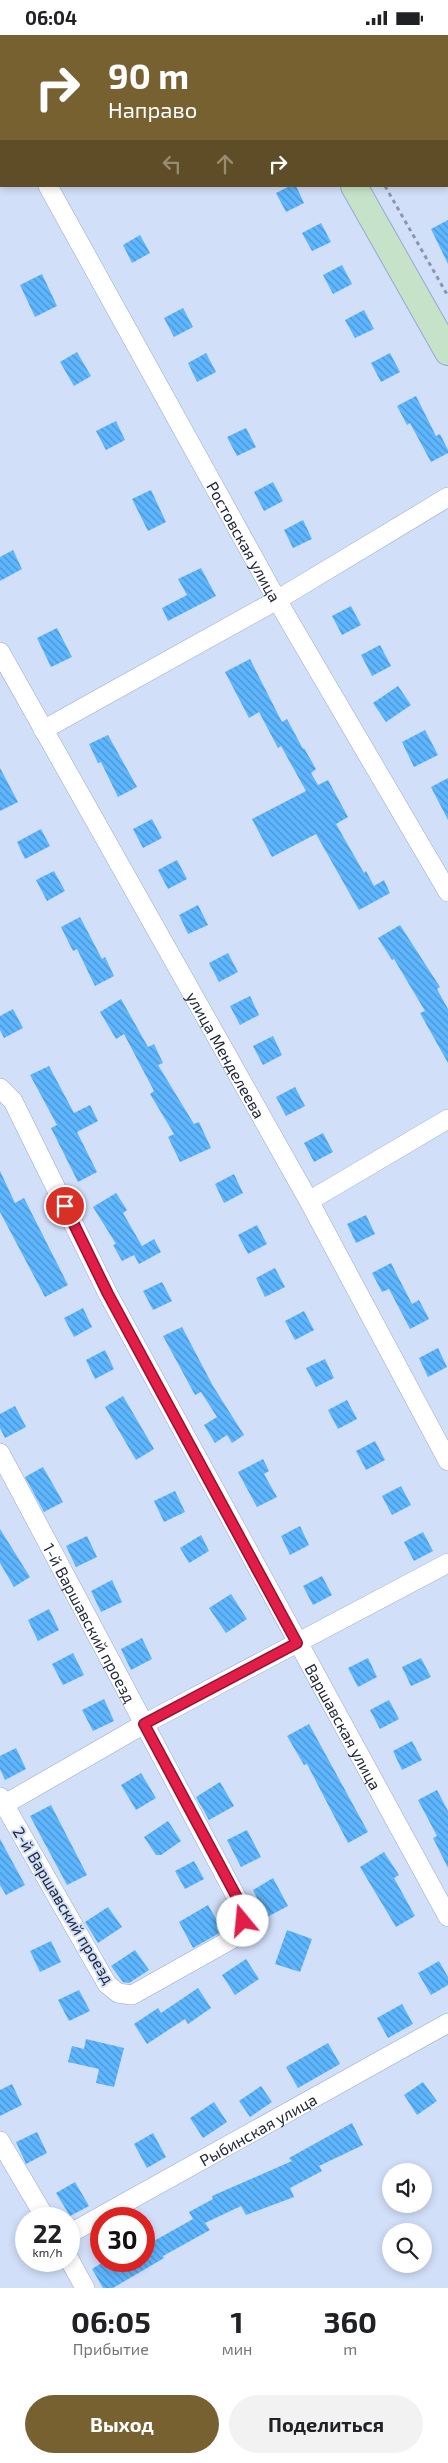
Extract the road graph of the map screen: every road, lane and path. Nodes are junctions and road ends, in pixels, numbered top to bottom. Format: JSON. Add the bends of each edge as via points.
{"nodes":[{"id":1,"x":49,"y":187,"type":"edge"},
{"id":2,"x":355,"y":187,"type":"edge"},
{"id":3,"x":386,"y":187,"type":"edge"},
{"id":4,"x":448,"y":296,"type":"edge"},
{"id":5,"x":448,"y":352,"type":"edge"},
{"id":6,"x":448,"y":497,"type":"edge"},
{"id":7,"x":277,"y":600,"type":"junction"},
{"id":8,"x":0,"y":652,"type":"edge"},
{"id":9,"x":43,"y":730,"type":"junction"},
{"id":10,"x":448,"y":892,"type":"edge"},
{"id":11,"x":0,"y":1088,"type":"edge"},
{"id":12,"x":448,"y":1119,"type":"edge"},
{"id":13,"x":309,"y":1201,"type":"junction"},
{"id":14,"x":0,"y":1453,"type":"edge"},
{"id":15,"x":448,"y":1461,"type":"edge"},
{"id":16,"x":448,"y":1563,"type":"edge"},
{"id":17,"x":297,"y":1643,"type":"junction"},
{"id":18,"x":144,"y":1724,"type":"junction"},
{"id":19,"x":1,"y":1803,"type":"edge"},
{"id":20,"x":448,"y":1917,"type":"edge"},
{"id":21,"x":191,"y":1961,"type":"joint"},
{"id":22,"x":448,"y":2023,"type":"edge"},
{"id":23,"x":0,"y":2141,"type":"edge"},
{"id":24,"x":39,"y":2207,"type":"edge"},
{"id":25,"x":80,"y":2228,"type":"edge"},
{"id":26,"x":76,"y":2272,"type":"edge"},
{"id":27,"x":84,"y":2288,"type":"edge"}],
"edges":[{"from":1,"to":7,"type":"street","name":"Ростовская улица"},
{"from":2,"to":5,"type":"main road"},
{"from":3,"to":4,"type":"path"},
{"from":6,"to":7,"type":"street"},
{"from":7,"to":9,"type":"street"},
{"from":7,"to":10,"type":"street","name":"Ростовская улица"},
{"from":8,"to":9,"type":"street","name":"улица Менделеева"},
{"from":9,"to":13,"type":"street","name":"улица Менделеева"},
{"from":11,"to":17,"type":"street","name":"Варшавская улица","via":[[14,1101],[108,1294]]},
{"from":12,"to":13,"type":"street"},
{"from":13,"to":15,"type":"street","name":"улица Менделеева"},
{"from":14,"to":18,"type":"street","name":"1-й Варшавский проезд"},
{"from":16,"to":17,"type":"street"},
{"from":17,"to":18,"type":"street"},
{"from":17,"to":20,"type":"street","name":"Варшавская улица"},
{"from":18,"to":19,"type":"street"},
{"from":18,"to":21,"type":"street","name":"1-й Варшавский проезд","via":[[240,1903],[243,1921],[232,1939]]},
{"from":19,"to":21,"type":"street","name":"2-й Варшавский проезд","via":[[107,1984],[118,1993],[132,1995]]},
{"from":22,"to":25,"type":"street","name":"Рыбинская улица"},
{"from":23,"to":24,"type":"street"},
{"from":26,"to":27,"type":"street"}]}
